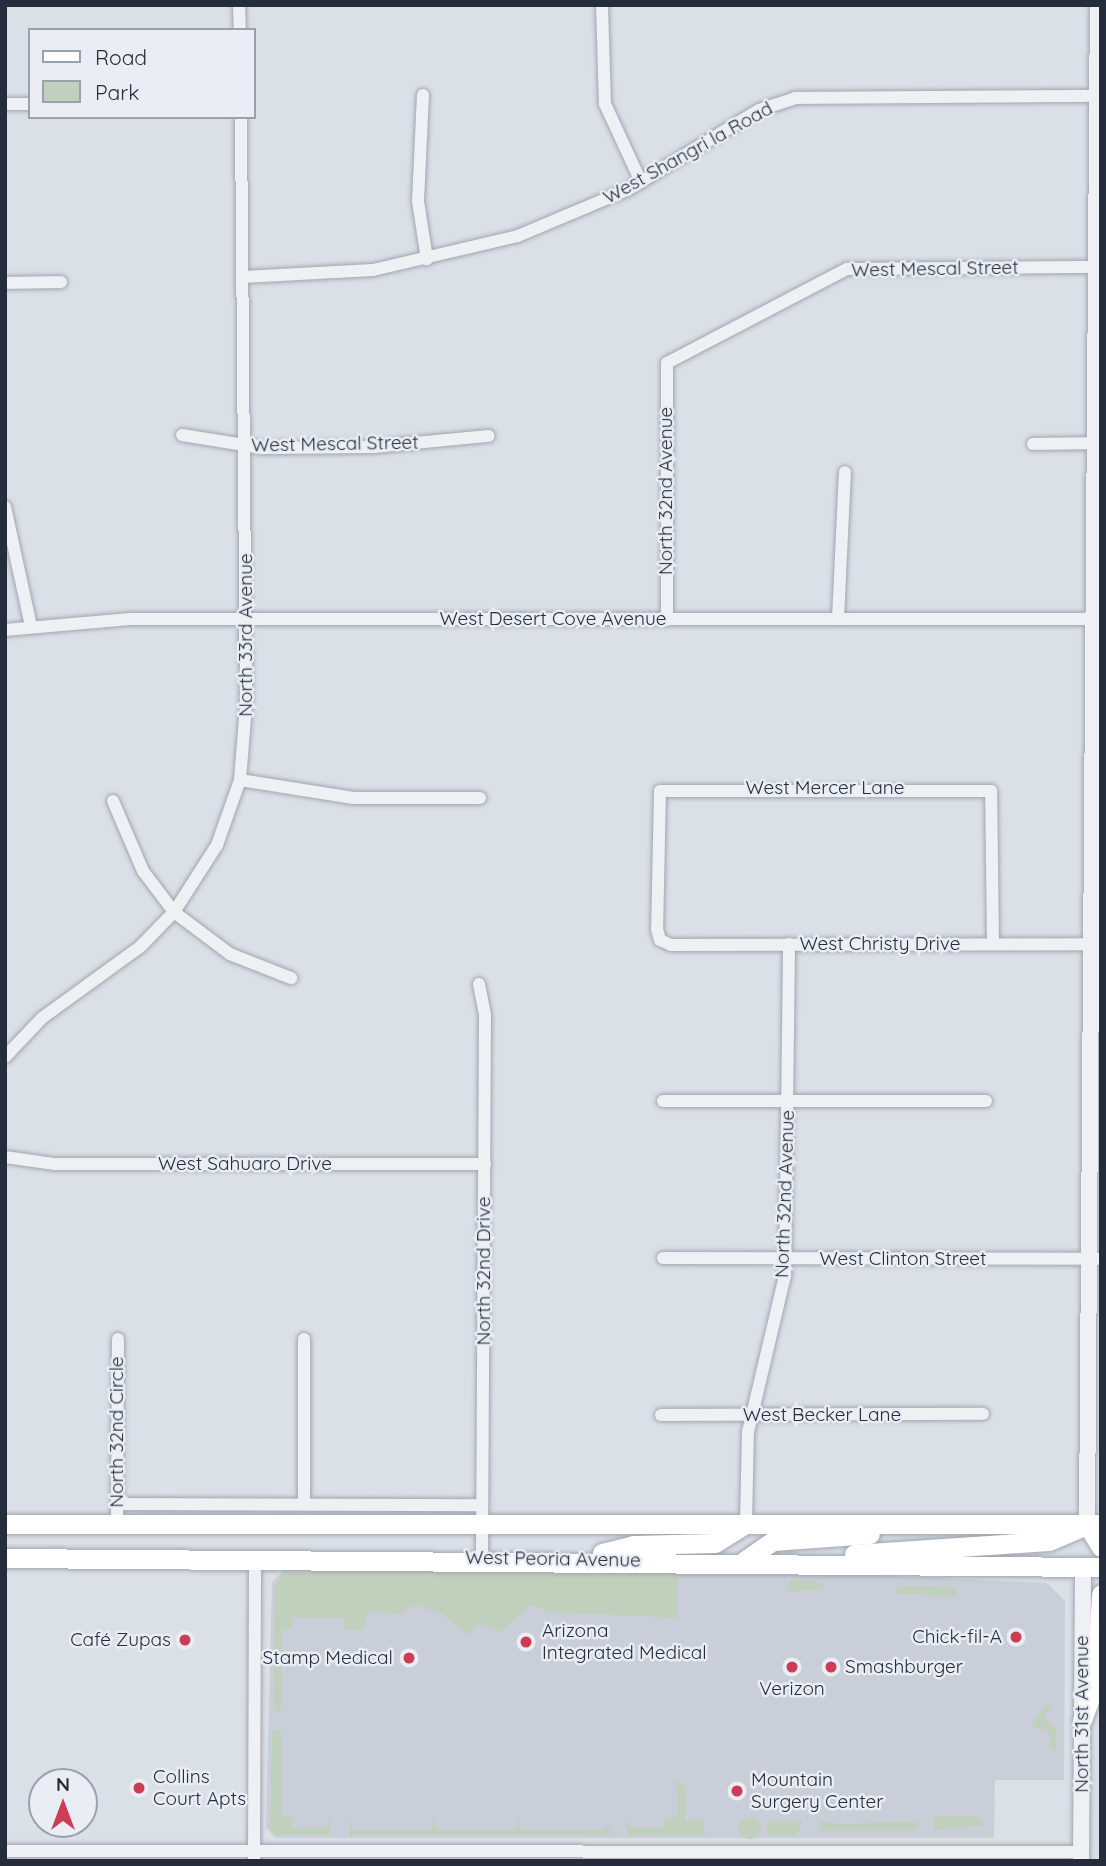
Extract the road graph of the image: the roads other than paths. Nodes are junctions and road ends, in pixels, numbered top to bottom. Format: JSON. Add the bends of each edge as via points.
{"nodes":[{"id":1,"x":239,"y":5,"type":"edge"},
{"id":2,"x":602,"y":5,"type":"edge"},
{"id":3,"x":1098,"y":5,"type":"edge"},
{"id":4,"x":240,"y":28,"type":"edge"},
{"id":5,"x":423,"y":95,"type":"dead end"},
{"id":6,"x":1099,"y":96,"type":"edge"},
{"id":7,"x":5,"y":104,"type":"edge"},
{"id":8,"x":28,"y":104,"type":"edge"},
{"id":9,"x":241,"y":119,"type":"edge"},
{"id":10,"x":641,"y":182,"type":"junction"},
{"id":11,"x":427,"y":260,"type":"junction"},
{"id":12,"x":1098,"y":267,"type":"edge"},
{"id":13,"x":243,"y":277,"type":"junction"},
{"id":14,"x":61,"y":282,"type":"dead end"},
{"id":15,"x":5,"y":283,"type":"edge"},
{"id":16,"x":667,"y":363,"type":"joint"},
{"id":17,"x":182,"y":435,"type":"dead end"},
{"id":18,"x":488,"y":436,"type":"dead end"},
{"id":19,"x":1097,"y":443,"type":"edge"},
{"id":20,"x":1032,"y":444,"type":"dead end"},
{"id":21,"x":245,"y":446,"type":"junction"},
{"id":22,"x":845,"y":472,"type":"dead end"},
{"id":23,"x":5,"y":507,"type":"edge"},
{"id":24,"x":838,"y":619,"type":"junction"},
{"id":25,"x":1097,"y":619,"type":"edge"},
{"id":26,"x":246,"y":620,"type":"junction"},
{"id":27,"x":667,"y":620,"type":"junction"},
{"id":28,"x":31,"y":626,"type":"junction"},
{"id":29,"x":5,"y":629,"type":"edge"},
{"id":30,"x":1096,"y":778,"type":"edge"},
{"id":31,"x":240,"y":780,"type":"junction"},
{"id":32,"x":480,"y":798,"type":"dead end"},
{"id":33,"x":113,"y":801,"type":"dead end"},
{"id":34,"x":174,"y":912,"type":"junction"},
{"id":35,"x":660,"y":940,"type":"joint"},
{"id":36,"x":789,"y":944,"type":"junction"},
{"id":37,"x":993,"y":944,"type":"junction"},
{"id":38,"x":1096,"y":944,"type":"edge"},
{"id":39,"x":291,"y":978,"type":"dead end"},
{"id":40,"x":479,"y":984,"type":"dead end"},
{"id":41,"x":6,"y":1054,"type":"edge"},
{"id":42,"x":663,"y":1101,"type":"dead end"},
{"id":43,"x":986,"y":1101,"type":"dead end"},
{"id":44,"x":1095,"y":1101,"type":"edge"},
{"id":45,"x":788,"y":1102,"type":"junction"},
{"id":46,"x":5,"y":1157,"type":"edge"},
{"id":47,"x":485,"y":1164,"type":"junction"},
{"id":48,"x":663,"y":1258,"type":"dead end"},
{"id":49,"x":786,"y":1258,"type":"junction"},
{"id":50,"x":1095,"y":1259,"type":"edge"},
{"id":51,"x":118,"y":1339,"type":"dead end"},
{"id":52,"x":304,"y":1339,"type":"dead end"},
{"id":53,"x":983,"y":1414,"type":"dead end"},
{"id":54,"x":660,"y":1415,"type":"dead end"},
{"id":55,"x":751,"y":1415,"type":"junction"},
{"id":56,"x":1094,"y":1415,"type":"edge"},
{"id":57,"x":117,"y":1504,"type":"junction"},
{"id":58,"x":303,"y":1504,"type":"junction"},
{"id":59,"x":482,"y":1515,"type":"junction"},
{"id":60,"x":5,"y":1524,"type":"edge"},
{"id":61,"x":746,"y":1524,"type":"junction"},
{"id":62,"x":894,"y":1524,"type":"junction"},
{"id":63,"x":1001,"y":1524,"type":"junction"},
{"id":64,"x":1094,"y":1524,"type":"edge"},
{"id":65,"x":117,"y":1525,"type":"junction"},
{"id":66,"x":255,"y":1525,"type":"junction"},
{"id":67,"x":1062,"y":1537,"type":"junction"},
{"id":68,"x":1101,"y":1548,"type":"edge"},
{"id":69,"x":1101,"y":1555,"type":"edge"},
{"id":70,"x":5,"y":1558,"type":"edge"},
{"id":71,"x":255,"y":1558,"type":"junction"},
{"id":72,"x":482,"y":1558,"type":"junction"},
{"id":73,"x":577,"y":1559,"type":"junction"},
{"id":74,"x":744,"y":1561,"type":"junction"},
{"id":75,"x":821,"y":1562,"type":"junction"},
{"id":76,"x":1092,"y":1567,"type":"edge"},
{"id":77,"x":1101,"y":1594,"type":"edge"},
{"id":78,"x":1082,"y":1720,"type":"junction"},
{"id":79,"x":5,"y":1851,"type":"edge"},
{"id":80,"x":254,"y":1856,"type":"edge"},
{"id":81,"x":1081,"y":1856,"type":"edge"}],
"edges":[{"from":1,"to":4,"type":"street"},
{"from":2,"to":10,"type":"street","via":[[606,104]]},
{"from":3,"to":6,"type":"street"},
{"from":5,"to":11,"type":"street","via":[[418,201]]},
{"from":6,"to":10,"type":"street","name":"West Shangri la Road","via":[[795,98],[759,110]]},
{"from":6,"to":12,"type":"street"},
{"from":7,"to":8,"type":"street"},
{"from":9,"to":13,"type":"street","name":"North 33rd Avenue"},
{"from":10,"to":11,"type":"street","name":"West Shangri la Road","via":[[518,236]]},
{"from":11,"to":13,"type":"street","name":"West Shangri la Road","via":[[315,276]]},
{"from":12,"to":16,"type":"street","name":"West Mescal Street","via":[[847,269]]},
{"from":12,"to":19,"type":"street"},
{"from":13,"to":21,"type":"street","name":"North 33rd Avenue"},
{"from":14,"to":15,"type":"street"},
{"from":16,"to":27,"type":"street","name":"North 32nd Avenue"},
{"from":17,"to":21,"type":"street","name":"West Mescal Street"},
{"from":18,"to":21,"type":"street","name":"West Mescal Street","via":[[373,447]]},
{"from":19,"to":20,"type":"street"},
{"from":19,"to":25,"type":"street"},
{"from":21,"to":26,"type":"street","name":"North 33rd Avenue"},
{"from":22,"to":24,"type":"street"},
{"from":23,"to":28,"type":"street"},
{"from":24,"to":25,"type":"street","name":"West Desert Cove Avenue"},
{"from":24,"to":27,"type":"street","name":"West Desert Cove Avenue"},
{"from":25,"to":30,"type":"street"},
{"from":26,"to":27,"type":"street","name":"West Desert Cove Avenue"},
{"from":26,"to":28,"type":"street","name":"West Desert Cove Avenue"},
{"from":26,"to":31,"type":"street","name":"North 33rd Avenue"},
{"from":28,"to":29,"type":"street","name":"West Desert Cove Avenue"},
{"from":30,"to":38,"type":"street"},
{"from":31,"to":32,"type":"street","via":[[354,798]]},
{"from":31,"to":34,"type":"street","name":"North 33rd Avenue","via":[[217,845]]},
{"from":33,"to":34,"type":"street","via":[[143,872]]},
{"from":34,"to":39,"type":"street","via":[[230,954]]},
{"from":34,"to":41,"type":"street","name":"North 33rd Avenue","via":[[141,946],[63,1001]]},
{"from":35,"to":36,"type":"street","name":"West Christy Drive"},
{"from":35,"to":37,"type":"street","name":"West Mercer Lane","via":[[660,791],[991,791]]},
{"from":36,"to":37,"type":"street","name":"West Christy Drive"},
{"from":36,"to":45,"type":"street","name":"North 32nd Avenue"},
{"from":37,"to":38,"type":"street","name":"West Christy Drive"},
{"from":38,"to":44,"type":"street"},
{"from":40,"to":47,"type":"street","name":"North 32nd Drive","via":[[485,1015]]},
{"from":42,"to":45,"type":"street"},
{"from":43,"to":45,"type":"street"},
{"from":44,"to":50,"type":"street"},
{"from":45,"to":49,"type":"street","name":"North 32nd Avenue"},
{"from":46,"to":47,"type":"street","name":"West Sahuaro Drive","via":[[54,1164]]},
{"from":47,"to":59,"type":"street","name":"North 32nd Drive"},
{"from":48,"to":49,"type":"street","name":"West Clinton Street"},
{"from":49,"to":50,"type":"street","name":"West Clinton Street"},
{"from":49,"to":55,"type":"street","name":"North 32nd Avenue"},
{"from":50,"to":56,"type":"street"},
{"from":51,"to":57,"type":"street","name":"North 32nd Circle"},
{"from":52,"to":58,"type":"street"},
{"from":53,"to":55,"type":"street","name":"West Becker Lane"},
{"from":54,"to":55,"type":"street","name":"West Becker Lane"},
{"from":55,"to":61,"type":"street","name":"North 32nd Avenue"},
{"from":56,"to":64,"type":"street"},
{"from":57,"to":58,"type":"street","name":"West Peoria Avenue"},
{"from":57,"to":65,"type":"street","name":"North 32nd Circle"},
{"from":58,"to":59,"type":"street","name":"West Peoria Avenue"},
{"from":59,"to":61,"type":"main road","name":"West Peoria Avenue"},
{"from":59,"to":66,"type":"main road","name":"West Peoria Avenue"},
{"from":59,"to":72,"type":"street","name":"North 32nd Drive"},
{"from":60,"to":65,"type":"main road","name":"West Peoria Avenue"},
{"from":61,"to":62,"type":"main road","name":"West Peoria Avenue"},
{"from":61,"to":73,"type":"main road","via":[[715,1543],[633,1545]]},
{"from":62,"to":63,"type":"main road","name":"West Peoria Avenue"},
{"from":62,"to":74,"type":"main road","via":[[857,1537],[773,1541]]},
{"from":63,"to":64,"type":"main road","name":"West Peoria Avenue"},
{"from":63,"to":67,"type":"main road"},
{"from":64,"to":67,"type":"main road"},
{"from":64,"to":68,"type":"main road"},
{"from":65,"to":66,"type":"main road","name":"West Peoria Avenue"},
{"from":66,"to":71,"type":"main road"},
{"from":67,"to":75,"type":"main road","via":[[881,1549]]},
{"from":67,"to":76,"type":"main road"},
{"from":69,"to":76,"type":"main road"},
{"from":70,"to":71,"type":"main road","name":"West Peoria Avenue"},
{"from":71,"to":72,"type":"main road","name":"West Peoria Avenue"},
{"from":71,"to":80,"type":"street"},
{"from":72,"to":73,"type":"main road","name":"West Peoria Avenue"},
{"from":73,"to":74,"type":"main road","name":"West Peoria Avenue"},
{"from":74,"to":75,"type":"main road","name":"West Peoria Avenue"},
{"from":75,"to":76,"type":"main road","name":"West Peoria Avenue"},
{"from":76,"to":78,"type":"street","name":"North 31st Avenue"},
{"from":77,"to":78,"type":"main road","via":[[1096,1682]]},
{"from":78,"to":81,"type":"street","name":"North 31st Avenue"},
{"from":79,"to":80,"type":"street"},
{"from":80,"to":81,"type":"street"}]}
